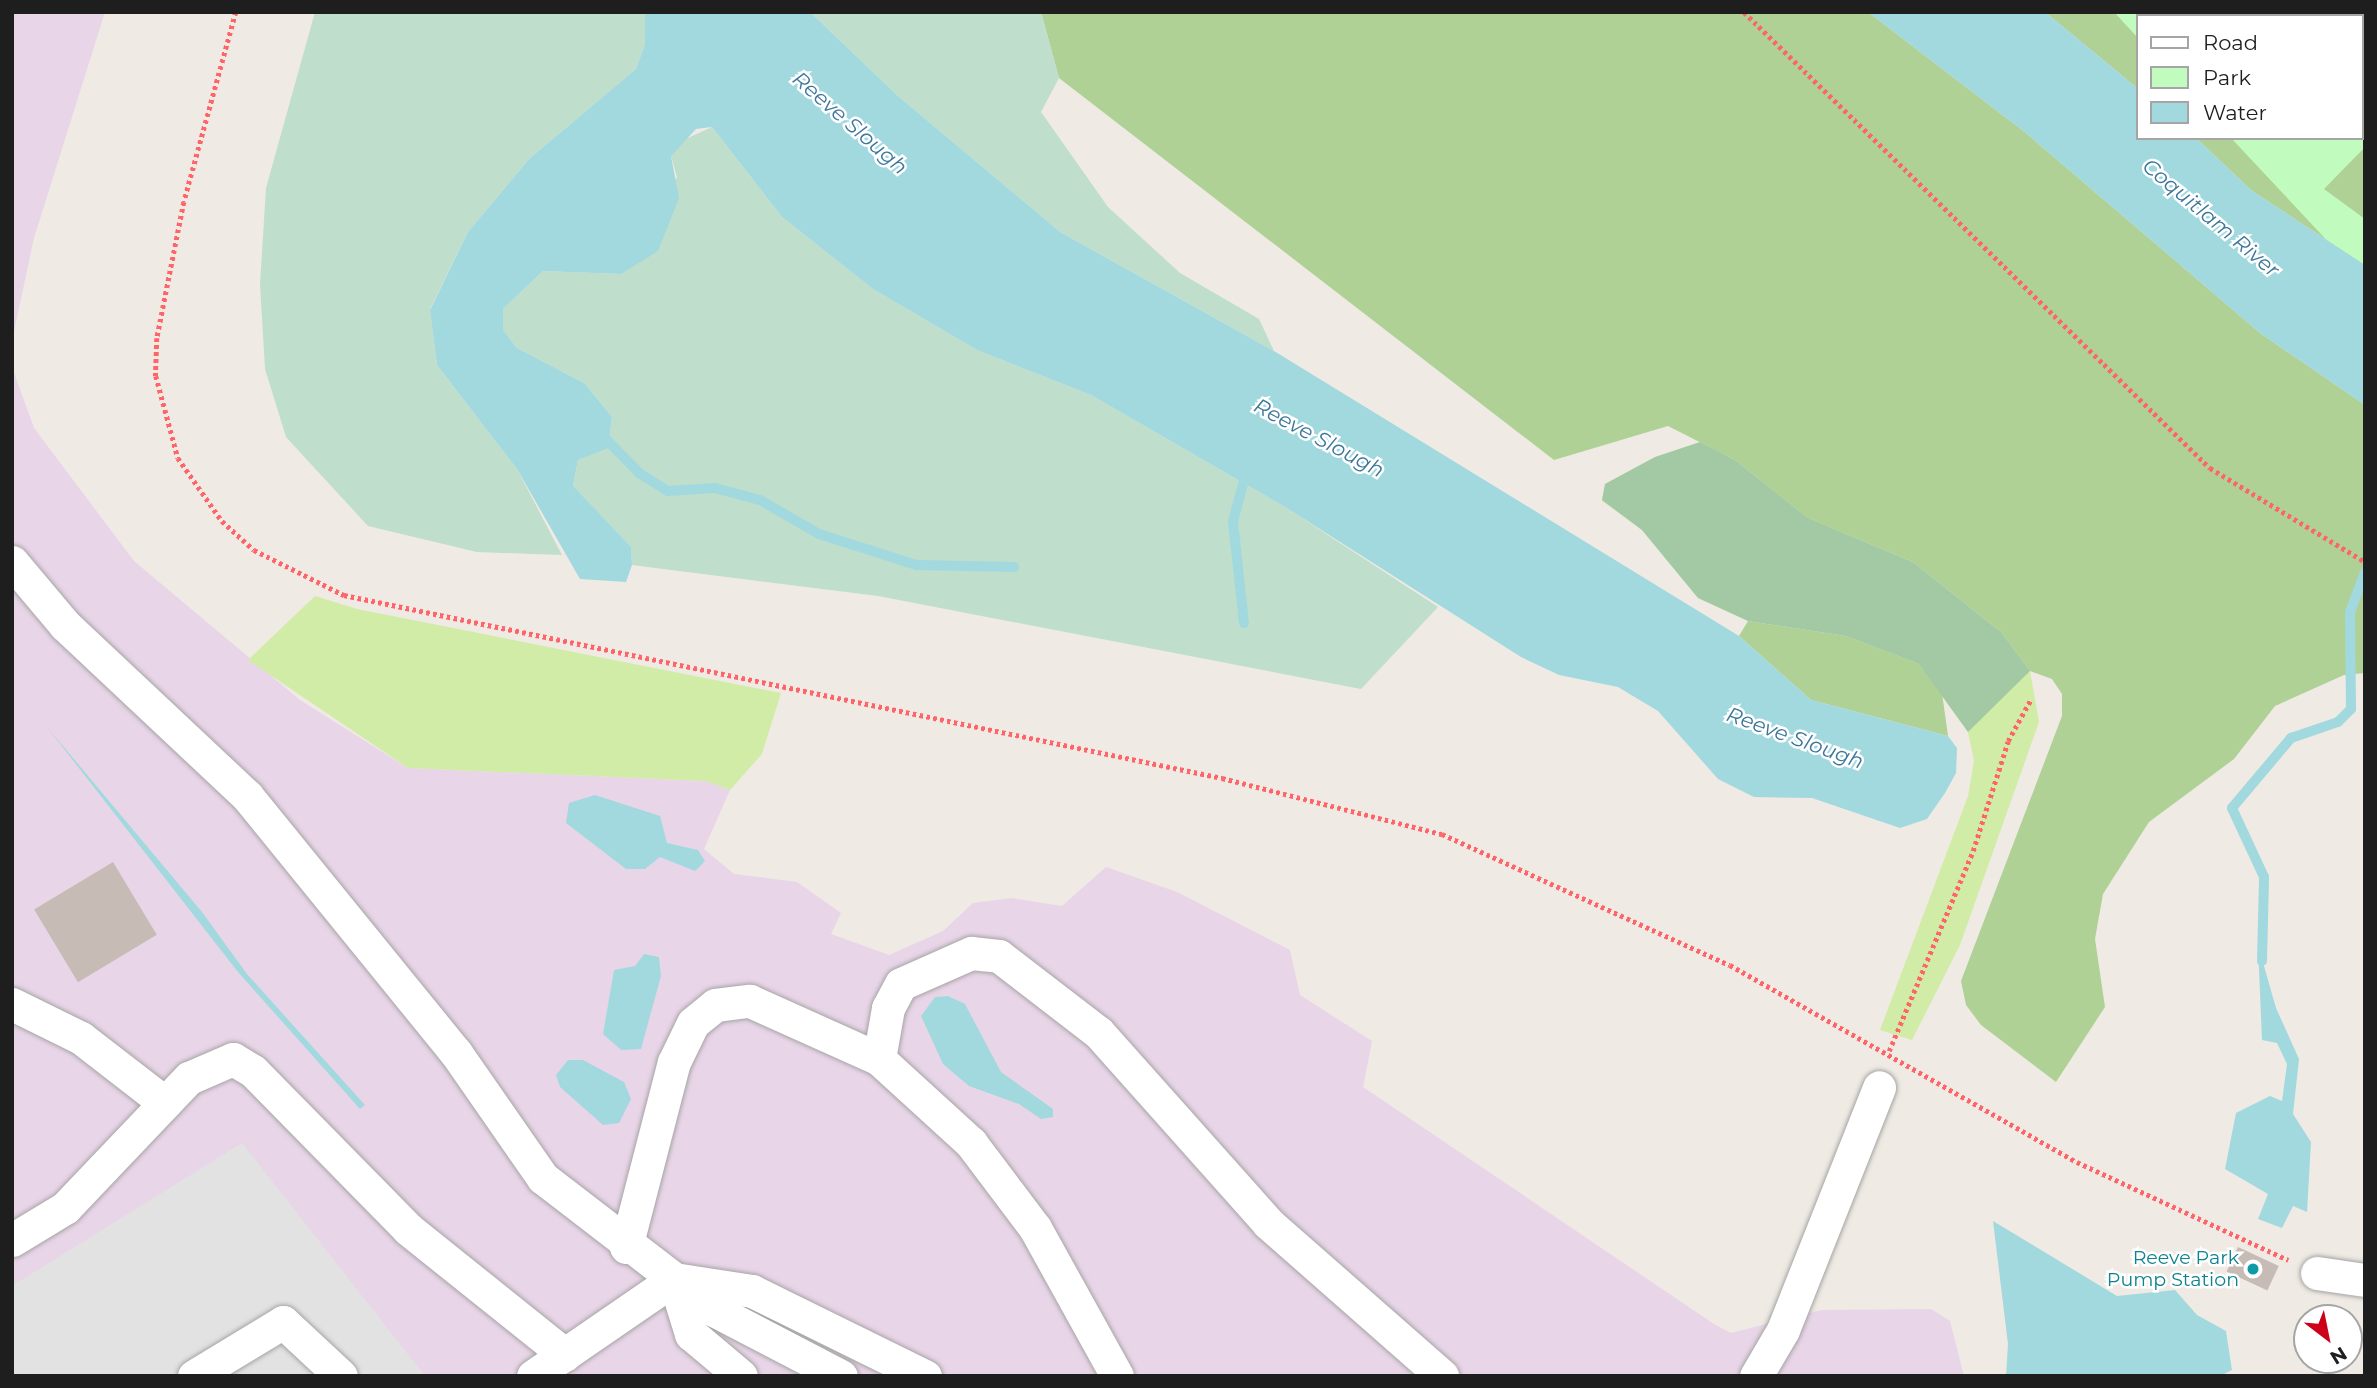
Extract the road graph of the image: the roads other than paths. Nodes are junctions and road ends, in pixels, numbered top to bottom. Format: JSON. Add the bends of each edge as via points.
{"nodes":[{"id":1,"x":12,"y":562,"type":"edge"},
{"id":2,"x":12,"y":1004,"type":"edge"},
{"id":3,"x":878,"y":1059,"type":"junction"},
{"id":4,"x":1879,"y":1087,"type":"dead end"},
{"id":5,"x":165,"y":1103,"type":"junction"},
{"id":6,"x":12,"y":1240,"type":"edge"},
{"id":7,"x":626,"y":1247,"type":"junction"},
{"id":8,"x":2318,"y":1273,"type":"road end"},
{"id":9,"x":674,"y":1279,"type":"junction"},
{"id":10,"x":2365,"y":1280,"type":"edge"},
{"id":11,"x":565,"y":1355,"type":"junction"},
{"id":12,"x":194,"y":1376,"type":"edge"},
{"id":13,"x":341,"y":1376,"type":"edge"},
{"id":14,"x":533,"y":1376,"type":"edge"},
{"id":15,"x":741,"y":1376,"type":"edge"},
{"id":16,"x":841,"y":1376,"type":"edge"},
{"id":17,"x":925,"y":1376,"type":"edge"},
{"id":18,"x":1117,"y":1376,"type":"edge"},
{"id":19,"x":1441,"y":1376,"type":"edge"},
{"id":20,"x":1756,"y":1376,"type":"edge"}],
"edges":[{"from":1,"to":7,"type":"lane","via":[[65,625],[247,796],[448,1043],[543,1178]]},
{"from":2,"to":5,"type":"lane","via":[[81,1038]]},
{"from":3,"to":7,"type":"lane","via":[[750,1001],[715,1005],[693,1023],[674,1062]]},
{"from":3,"to":18,"type":"lane","via":[[987,1164],[1035,1228]]},
{"from":3,"to":19,"type":"lane","via":[[888,1008],[901,984],[971,953],[999,956],[1100,1033],[1268,1223]]},
{"from":4,"to":20,"type":"lane","via":[[1783,1330]]},
{"from":5,"to":6,"type":"lane","via":[[65,1208]]},
{"from":5,"to":11,"type":"lane","via":[[215,1062],[233,1059],[253,1071],[408,1229]]},
{"from":7,"to":9,"type":"lane"},
{"from":8,"to":10,"type":"lane"},
{"from":9,"to":11,"type":"lane"},
{"from":9,"to":15,"type":"lane","via":[[691,1334]]},
{"from":9,"to":16,"type":"lane","via":[[714,1310]]},
{"from":9,"to":17,"type":"lane","via":[[752,1291]]},
{"from":11,"to":14,"type":"lane"},
{"from":12,"to":13,"type":"lane","via":[[283,1322]]}]}
